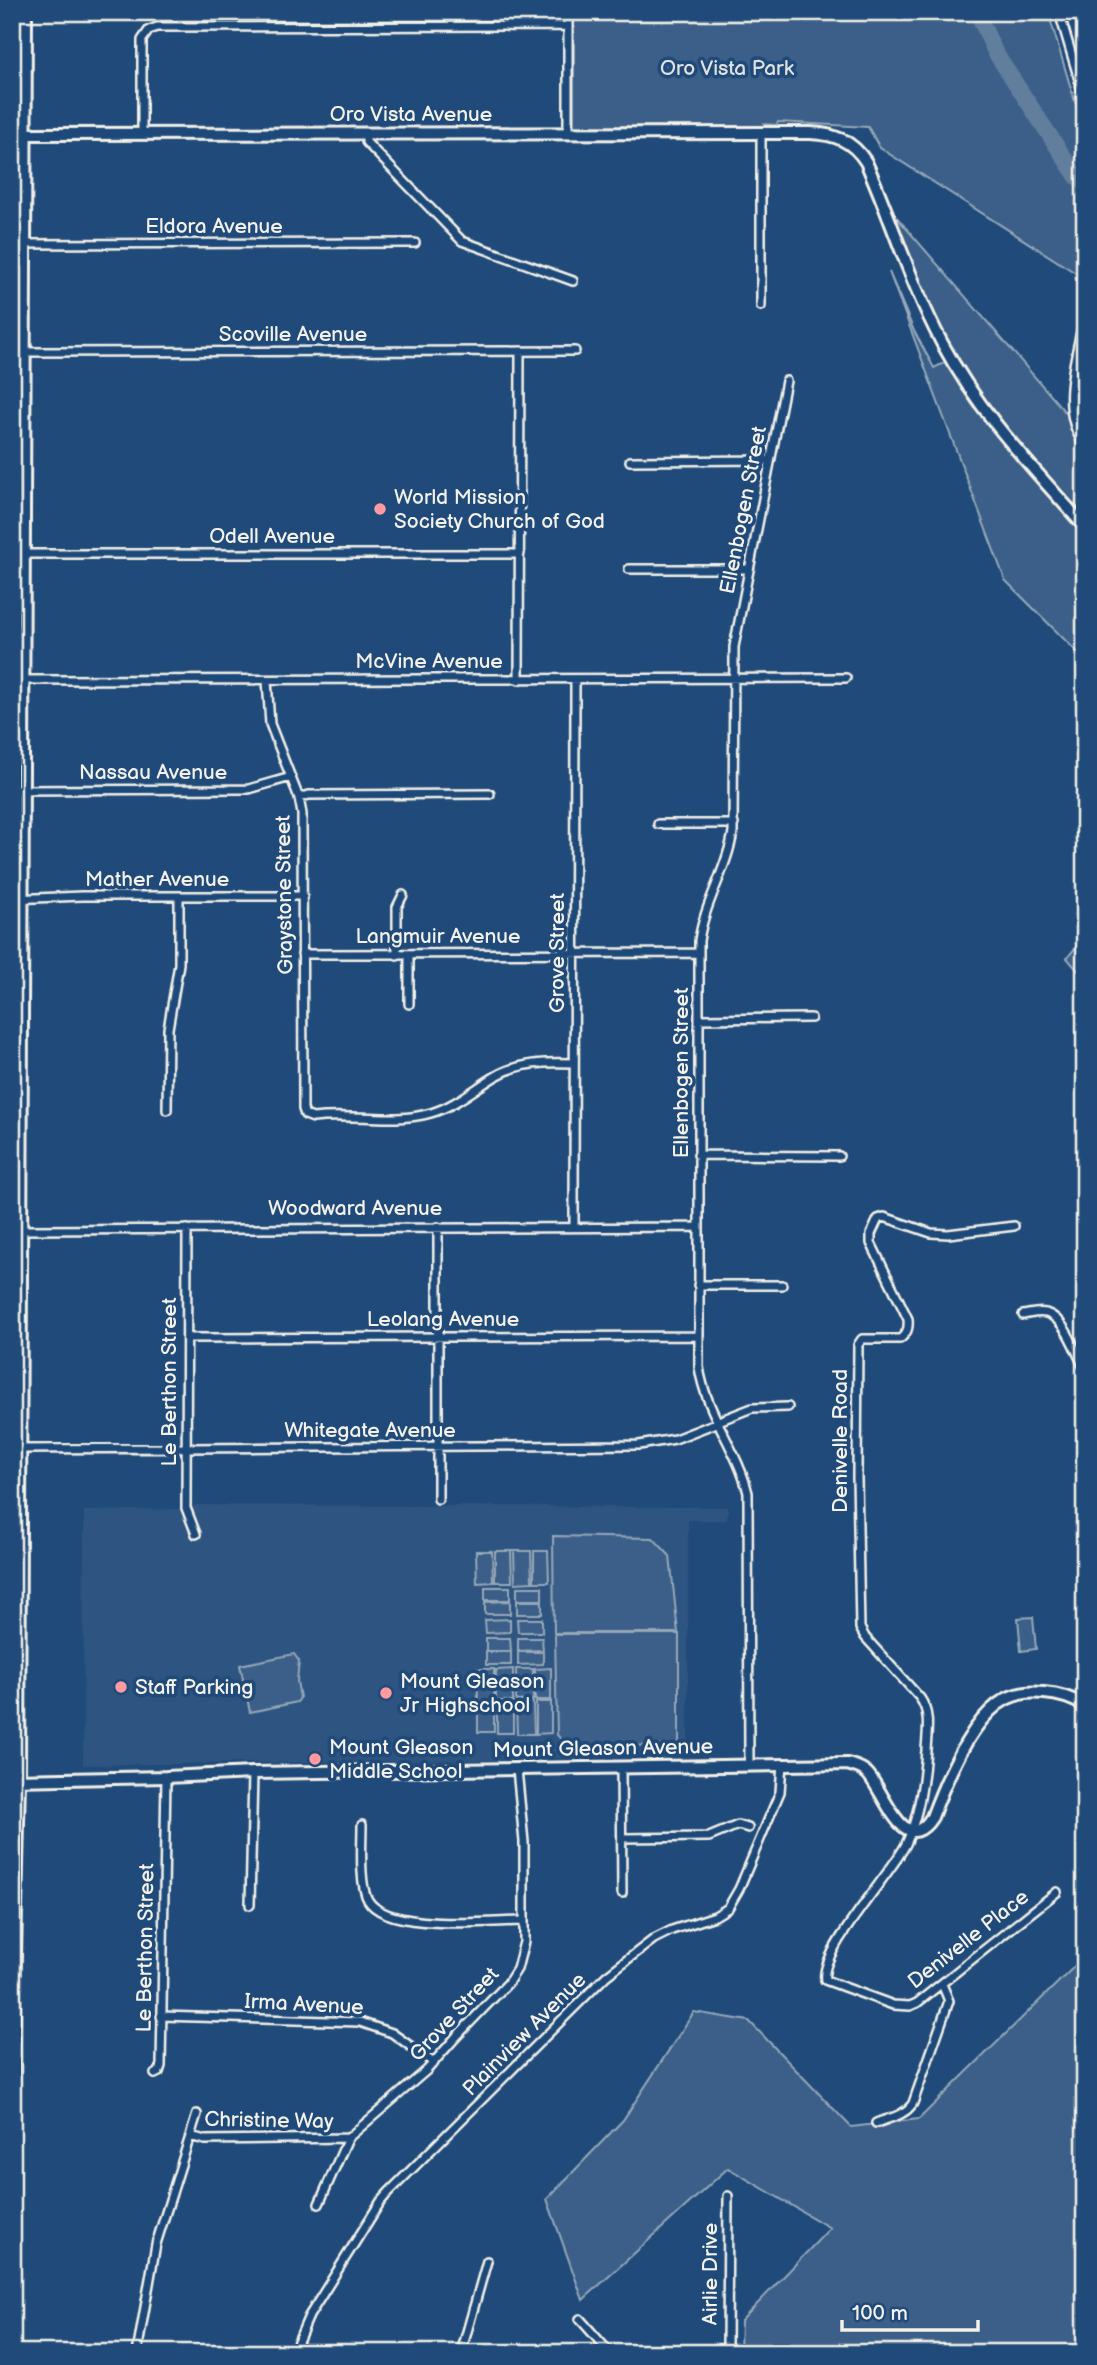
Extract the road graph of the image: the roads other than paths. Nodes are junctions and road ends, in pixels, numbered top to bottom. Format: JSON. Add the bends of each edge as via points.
{"nodes":[{"id":1,"x":26,"y":12,"type":"edge"},
{"id":2,"x":568,"y":12,"type":"edge"},
{"id":3,"x":1059,"y":12,"type":"edge"},
{"id":4,"x":568,"y":26,"type":"junction"},
{"id":5,"x":1085,"y":100,"type":"edge"},
{"id":6,"x":12,"y":134,"type":"edge"},
{"id":7,"x":26,"y":134,"type":"junction"},
{"id":8,"x":142,"y":134,"type":"junction"},
{"id":9,"x":366,"y":134,"type":"junction"},
{"id":10,"x":568,"y":134,"type":"junction"},
{"id":11,"x":761,"y":134,"type":"junction"},
{"id":12,"x":415,"y":243,"type":"dead end"},
{"id":13,"x":12,"y":244,"type":"edge"},
{"id":14,"x":25,"y":244,"type":"junction"},
{"id":15,"x":573,"y":281,"type":"dead end"},
{"id":16,"x":761,"y":306,"type":"dead end"},
{"id":17,"x":1085,"y":313,"type":"edge"},
{"id":18,"x":520,"y":351,"type":"junction"},
{"id":19,"x":575,"y":351,"type":"dead end"},
{"id":20,"x":18,"y":353,"type":"edge"},
{"id":21,"x":786,"y":381,"type":"dead end"},
{"id":22,"x":1085,"y":446,"type":"edge"},
{"id":23,"x":770,"y":460,"type":"junction"},
{"id":24,"x":630,"y":461,"type":"dead end"},
{"id":25,"x":12,"y":462,"type":"edge"},
{"id":26,"x":24,"y":462,"type":"junction"},
{"id":27,"x":1085,"y":527,"type":"edge"},
{"id":28,"x":24,"y":554,"type":"junction"},
{"id":29,"x":520,"y":554,"type":"junction"},
{"id":30,"x":629,"y":569,"type":"dead end"},
{"id":31,"x":749,"y":569,"type":"junction"},
{"id":32,"x":19,"y":571,"type":"edge"},
{"id":33,"x":846,"y":678,"type":"dead end"},
{"id":34,"x":733,"y":679,"type":"junction"},
{"id":35,"x":18,"y":680,"type":"edge"},
{"id":36,"x":267,"y":680,"type":"junction"},
{"id":37,"x":519,"y":680,"type":"junction"},
{"id":38,"x":575,"y":680,"type":"junction"},
{"id":39,"x":291,"y":777,"type":"junction"},
{"id":40,"x":18,"y":790,"type":"edge"},
{"id":41,"x":490,"y":794,"type":"dead end"},
{"id":42,"x":299,"y":798,"type":"junction"},
{"id":43,"x":658,"y":824,"type":"dead end"},
{"id":44,"x":734,"y":824,"type":"junction"},
{"id":45,"x":403,"y":895,"type":"dead end"},
{"id":46,"x":179,"y":896,"type":"junction"},
{"id":47,"x":303,"y":896,"type":"junction"},
{"id":48,"x":18,"y":899,"type":"edge"},
{"id":49,"x":574,"y":953,"type":"junction"},
{"id":50,"x":699,"y":953,"type":"junction"},
{"id":51,"x":302,"y":954,"type":"junction"},
{"id":52,"x":397,"y":954,"type":"junction"},
{"id":53,"x":409,"y":954,"type":"junction"},
{"id":54,"x":409,"y":1004,"type":"dead end"},
{"id":55,"x":811,"y":1018,"type":"dead end"},
{"id":56,"x":699,"y":1019,"type":"junction"},
{"id":57,"x":17,"y":1047,"type":"edge"},
{"id":58,"x":574,"y":1063,"type":"junction"},
{"id":59,"x":167,"y":1111,"type":"dead end"},
{"id":60,"x":698,"y":1155,"type":"junction"},
{"id":61,"x":839,"y":1156,"type":"dead end"},
{"id":62,"x":574,"y":1226,"type":"junction"},
{"id":63,"x":1014,"y":1226,"type":"dead end"},
{"id":64,"x":438,"y":1227,"type":"junction"},
{"id":65,"x":698,"y":1227,"type":"junction"},
{"id":66,"x":187,"y":1229,"type":"junction"},
{"id":67,"x":17,"y":1230,"type":"edge"},
{"id":68,"x":698,"y":1285,"type":"junction"},
{"id":69,"x":782,"y":1285,"type":"dead end"},
{"id":70,"x":1023,"y":1315,"type":"dead end"},
{"id":71,"x":438,"y":1336,"type":"junction"},
{"id":72,"x":698,"y":1336,"type":"junction"},
{"id":73,"x":187,"y":1338,"type":"junction"},
{"id":74,"x":1085,"y":1368,"type":"edge"},
{"id":75,"x":788,"y":1407,"type":"dead end"},
{"id":76,"x":716,"y":1422,"type":"junction"},
{"id":77,"x":438,"y":1447,"type":"junction"},
{"id":78,"x":187,"y":1448,"type":"junction"},
{"id":79,"x":20,"y":1449,"type":"junction"},
{"id":80,"x":438,"y":1499,"type":"dead end"},
{"id":81,"x":196,"y":1534,"type":"dead end"},
{"id":82,"x":1085,"y":1706,"type":"edge"},
{"id":83,"x":749,"y":1764,"type":"junction"},
{"id":84,"x":782,"y":1764,"type":"junction"},
{"id":85,"x":621,"y":1767,"type":"junction"},
{"id":86,"x":517,"y":1769,"type":"junction"},
{"id":87,"x":253,"y":1773,"type":"junction"},
{"id":88,"x":166,"y":1777,"type":"junction"},
{"id":89,"x":16,"y":1780,"type":"edge"},
{"id":90,"x":362,"y":1825,"type":"dead end"},
{"id":91,"x":748,"y":1828,"type":"dead end"},
{"id":92,"x":910,"y":1830,"type":"junction"},
{"id":93,"x":622,"y":1838,"type":"junction"},
{"id":94,"x":1057,"y":1892,"type":"dead end"},
{"id":95,"x":622,"y":1894,"type":"dead end"},
{"id":96,"x":250,"y":1905,"type":"dead end"},
{"id":97,"x":524,"y":1921,"type":"junction"},
{"id":98,"x":942,"y":1984,"type":"junction"},
{"id":99,"x":160,"y":2015,"type":"junction"},
{"id":100,"x":434,"y":2063,"type":"junction"},
{"id":101,"x":155,"y":2074,"type":"dead end"},
{"id":102,"x":12,"y":2083,"type":"edge"},
{"id":103,"x":197,"y":2114,"type":"dead end"},
{"id":104,"x":876,"y":2123,"type":"dead end"},
{"id":105,"x":190,"y":2136,"type":"junction"},
{"id":106,"x":348,"y":2138,"type":"junction"},
{"id":107,"x":728,"y":2196,"type":"dead end"},
{"id":108,"x":319,"y":2204,"type":"dead end"},
{"id":109,"x":486,"y":2261,"type":"dead end"},
{"id":110,"x":580,"y":2319,"type":"dead end"},
{"id":111,"x":137,"y":2353,"type":"edge"},
{"id":112,"x":293,"y":2353,"type":"edge"},
{"id":113,"x":461,"y":2353,"type":"edge"},
{"id":114,"x":610,"y":2353,"type":"edge"},
{"id":115,"x":727,"y":2353,"type":"edge"}],
"edges":[{"from":1,"to":7,"type":"street"},
{"from":2,"to":4,"type":"street"},
{"from":3,"to":5,"type":"street"},
{"from":4,"to":8,"type":"street","via":[[153,28],[144,36]]},
{"from":4,"to":10,"type":"street"},
{"from":6,"to":7,"type":"street","name":"Oro Vista Avenue"},
{"from":7,"to":8,"type":"street","name":"Oro Vista Avenue"},
{"from":7,"to":14,"type":"street"},
{"from":8,"to":9,"type":"street","name":"Oro Vista Avenue"},
{"from":9,"to":10,"type":"street","name":"Oro Vista Avenue"},
{"from":9,"to":15,"type":"street","via":[[366,142],[462,241]]},
{"from":10,"to":11,"type":"street","name":"Oro Vista Avenue"},
{"from":11,"to":16,"type":"street"},
{"from":11,"to":27,"type":"street","name":"Oro Vista Avenue","via":[[826,134],[842,138],[861,154],[926,309],[961,376],[997,428]]},
{"from":12,"to":14,"type":"street","name":"Eldora Avenue"},
{"from":13,"to":14,"type":"street","name":"Eldora Avenue"},
{"from":14,"to":20,"type":"street"},
{"from":17,"to":22,"type":"street","via":[[1070,406],[1074,428]]},
{"from":18,"to":19,"type":"street","name":"Scoville Avenue"},
{"from":18,"to":20,"type":"street","name":"Scoville Avenue"},
{"from":18,"to":29,"type":"street"},
{"from":20,"to":26,"type":"street"},
{"from":21,"to":23,"type":"street","name":"Ellenbogen Street"},
{"from":23,"to":24,"type":"street"},
{"from":23,"to":31,"type":"street","name":"Ellenbogen Street"},
{"from":25,"to":26,"type":"street"},
{"from":26,"to":28,"type":"street"},
{"from":28,"to":29,"type":"street","name":"Odell Avenue"},
{"from":28,"to":32,"type":"street"},
{"from":29,"to":37,"type":"street"},
{"from":30,"to":31,"type":"street"},
{"from":31,"to":34,"type":"street","name":"Ellenbogen Street","via":[[734,647]]},
{"from":32,"to":35,"type":"street"},
{"from":33,"to":34,"type":"street","name":"McVine Avenue"},
{"from":34,"to":38,"type":"street","name":"McVine Avenue"},
{"from":34,"to":44,"type":"street","name":"Ellenbogen Street"},
{"from":35,"to":36,"type":"street","name":"McVine Avenue"},
{"from":35,"to":40,"type":"street"},
{"from":36,"to":37,"type":"street","name":"McVine Avenue"},
{"from":36,"to":39,"type":"street","name":"Graystone Street","via":[[270,724]]},
{"from":37,"to":38,"type":"street","name":"McVine Avenue"},
{"from":38,"to":49,"type":"street","name":"Grove Street"},
{"from":39,"to":40,"type":"street","name":"Nassau Avenue","via":[[249,789]]},
{"from":39,"to":42,"type":"street","name":"Graystone Street"},
{"from":40,"to":48,"type":"street"},
{"from":41,"to":42,"type":"street"},
{"from":42,"to":47,"type":"street","name":"Graystone Street"},
{"from":43,"to":44,"type":"street"},
{"from":44,"to":50,"type":"street","name":"Ellenbogen Street","via":[[729,852],[704,918]]},
{"from":45,"to":52,"type":"street","via":[[397,907]]},
{"from":46,"to":47,"type":"street","name":"Mather Avenue"},
{"from":46,"to":48,"type":"street","name":"Mather Avenue"},
{"from":46,"to":59,"type":"street","via":[[178,964],[168,1029]]},
{"from":47,"to":51,"type":"street","name":"Graystone Street"},
{"from":48,"to":57,"type":"street"},
{"from":49,"to":50,"type":"street","name":"Langmuir Avenue"},
{"from":49,"to":53,"type":"street","name":"Langmuir Avenue"},
{"from":49,"to":58,"type":"street","name":"Grove Street"},
{"from":50,"to":56,"type":"street","name":"Ellenbogen Street"},
{"from":51,"to":52,"type":"street","name":"Langmuir Avenue"},
{"from":51,"to":58,"type":"street","name":"Graystone Street","via":[[305,1115],[429,1114],[508,1070]]},
{"from":52,"to":53,"type":"street","name":"Langmuir Avenue"},
{"from":53,"to":54,"type":"street"},
{"from":55,"to":56,"type":"street"},
{"from":56,"to":60,"type":"street","name":"Ellenbogen Street"},
{"from":57,"to":67,"type":"street"},
{"from":58,"to":62,"type":"street","name":"Grove Street"},
{"from":60,"to":61,"type":"street"},
{"from":60,"to":65,"type":"street","name":"Ellenbogen Street"},
{"from":62,"to":64,"type":"street","name":"Woodward Avenue"},
{"from":62,"to":65,"type":"street","name":"Woodward Avenue"},
{"from":63,"to":92,"type":"street","name":"Denivelle Road","via":[[931,1233],[884,1217],[878,1219],[871,1234],[909,1327],[900,1339],[869,1338],[858,1345],[860,1628],[928,1709],[924,1771]]},
{"from":64,"to":66,"type":"street","name":"Woodward Avenue"},
{"from":64,"to":71,"type":"street"},
{"from":65,"to":68,"type":"street","name":"Ellenbogen Street"},
{"from":66,"to":67,"type":"street","name":"Woodward Avenue"},
{"from":66,"to":73,"type":"street","name":"Le Berthon Street"},
{"from":67,"to":79,"type":"street"},
{"from":68,"to":69,"type":"street"},
{"from":68,"to":72,"type":"street","name":"Ellenbogen Street"},
{"from":70,"to":74,"type":"street","via":[[1041,1312],[1059,1322]]},
{"from":71,"to":72,"type":"street","name":"Leolang Avenue"},
{"from":71,"to":73,"type":"street","name":"Leolang Avenue"},
{"from":71,"to":77,"type":"street"},
{"from":72,"to":76,"type":"street","name":"Ellenbogen Street","via":[[701,1381]]},
{"from":73,"to":78,"type":"street","name":"Le Berthon Street"},
{"from":75,"to":76,"type":"street","name":"Whitegate Avenue","via":[[752,1408]]},
{"from":76,"to":77,"type":"street","name":"Whitegate Avenue","via":[[675,1439],[639,1445]]},
{"from":76,"to":83,"type":"street","name":"Ellenbogen Street","via":[[737,1458],[748,1493]]},
{"from":77,"to":78,"type":"street","name":"Whitegate Avenue"},
{"from":77,"to":80,"type":"street"},
{"from":78,"to":79,"type":"street","name":"Whitegate Avenue"},
{"from":78,"to":81,"type":"street","name":"Le Berthon Street","via":[[186,1508]]},
{"from":79,"to":89,"type":"street"},
{"from":82,"to":92,"type":"street","via":[[1065,1696],[1039,1692],[1000,1703],[956,1759],[927,1825]]},
{"from":83,"to":84,"type":"street","name":"Mount Gleason Avenue"},
{"from":83,"to":85,"type":"street","name":"Mount Gleason Avenue"},
{"from":84,"to":92,"type":"street","name":"Mount Gleason Avenue","via":[[861,1768],[896,1820]]},
{"from":84,"to":112,"type":"street","name":"Plainview Avenue","via":[[780,1792],[728,1908],[660,1935],[615,1969],[389,2192],[309,2316]]},
{"from":85,"to":86,"type":"street","name":"Mount Gleason Avenue"},
{"from":85,"to":93,"type":"street"},
{"from":86,"to":87,"type":"street","name":"Mount Gleason Avenue"},
{"from":86,"to":97,"type":"street","name":"Grove Street","via":[[524,1830]]},
{"from":87,"to":88,"type":"street","name":"Mount Gleason Avenue"},
{"from":87,"to":96,"type":"street"},
{"from":88,"to":89,"type":"street","name":"Mount Gleason Avenue"},
{"from":88,"to":99,"type":"street","name":"Le Berthon Street"},
{"from":89,"to":102,"type":"street"},
{"from":90,"to":97,"type":"street","via":[[365,1893],[377,1910],[419,1922]]},
{"from":91,"to":93,"type":"street","via":[[738,1825],[709,1837]]},
{"from":92,"to":98,"type":"street","name":"Denivelle Place","via":[[902,1850],[848,1926],[825,1969],[825,1980],[903,2006],[918,2003]]},
{"from":93,"to":95,"type":"street"},
{"from":94,"to":98,"type":"street","name":"Denivelle Place"},
{"from":97,"to":100,"type":"street","name":"Grove Street","via":[[523,1951],[516,1973]]},
{"from":98,"to":104,"type":"street","via":[[948,1995],[947,2009],[913,2103],[909,2110]]},
{"from":99,"to":100,"type":"street","name":"Irma Avenue","via":[[360,2022],[392,2033]]},
{"from":99,"to":101,"type":"street","name":"Le Berthon Street","via":[[161,2066]]},
{"from":100,"to":106,"type":"street","name":"Grove Street"},
{"from":103,"to":105,"type":"street"},
{"from":105,"to":106,"type":"street","name":"Christine Way","via":[[205,2140]]},
{"from":105,"to":111,"type":"street","via":[[158,2236]]},
{"from":106,"to":108,"type":"street","name":"Grove Street"},
{"from":107,"to":115,"type":"street","name":"Airlie Drive"},
{"from":109,"to":113,"type":"street"},
{"from":110,"to":114,"type":"street"}]}
